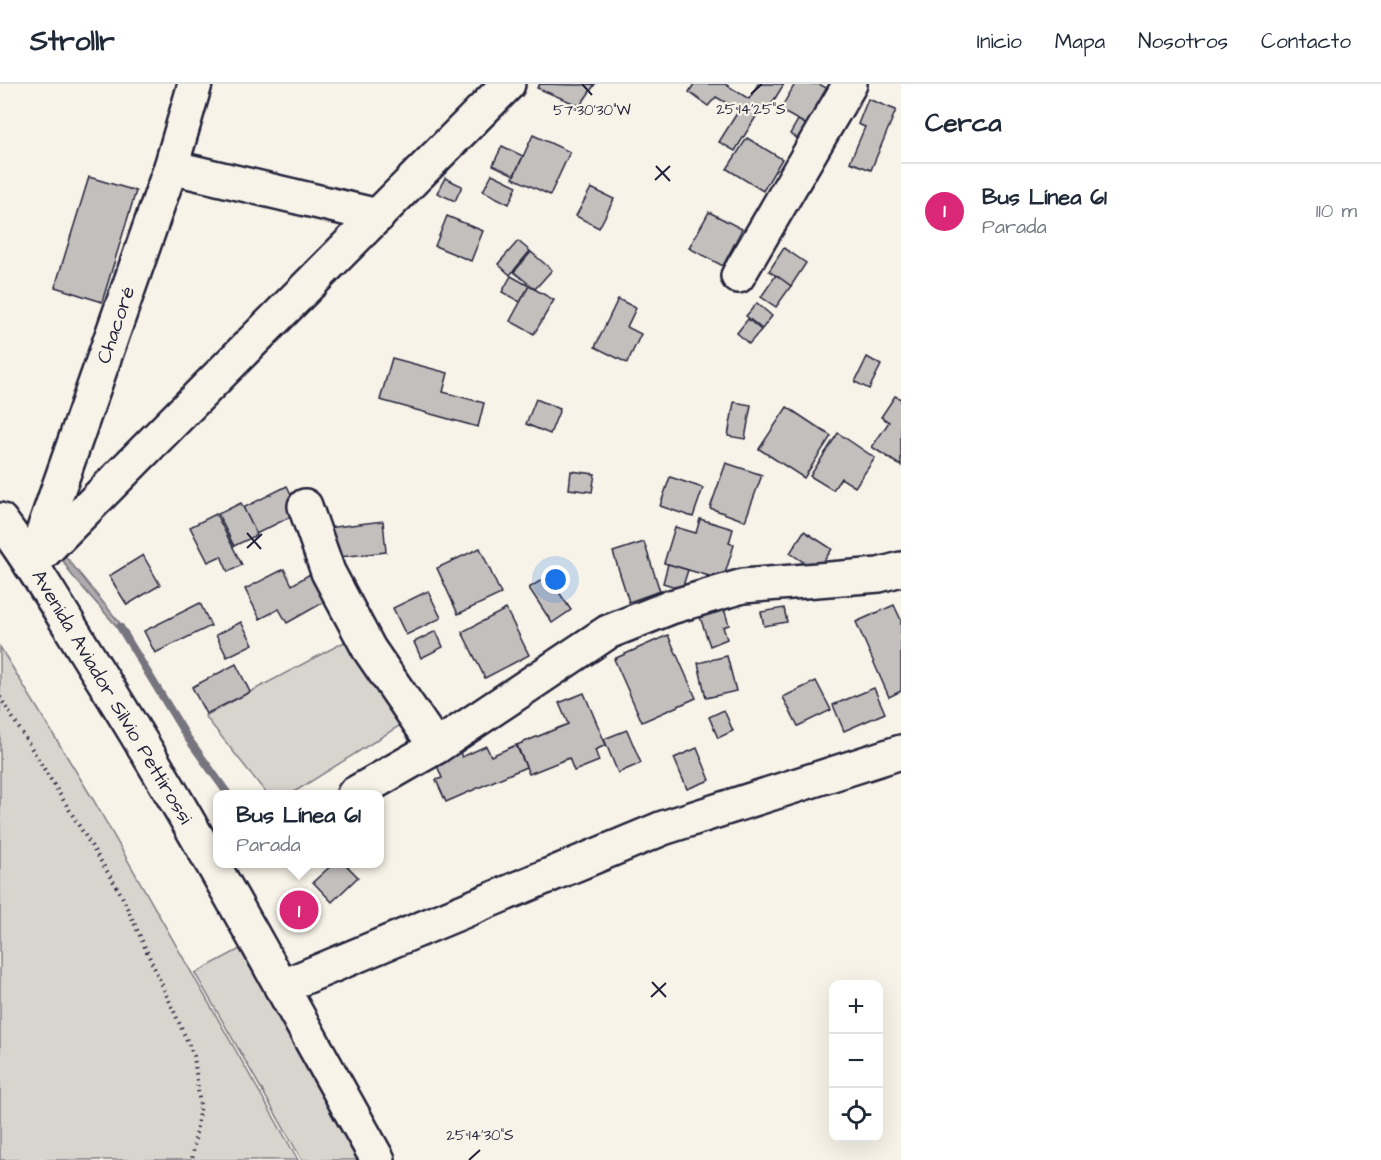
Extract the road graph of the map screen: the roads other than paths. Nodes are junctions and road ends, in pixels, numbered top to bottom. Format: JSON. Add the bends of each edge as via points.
{"nodes":[{"id":1,"x":195,"y":84,"type":"edge"},
{"id":2,"x":507,"y":84,"type":"edge"},
{"id":3,"x":850,"y":84,"type":"edge"},
{"id":4,"x":171,"y":167,"type":"junction"},
{"id":5,"x":378,"y":216,"type":"junction"},
{"id":6,"x":738,"y":276,"type":"dead end"},
{"id":7,"x":304,"y":506,"type":"dead end"},
{"id":8,"x":0,"y":519,"type":"edge"},
{"id":9,"x":31,"y":565,"type":"junction"},
{"id":10,"x":901,"y":569,"type":"edge"},
{"id":11,"x":436,"y":747,"type":"junction"},
{"id":12,"x":901,"y":752,"type":"edge"},
{"id":13,"x":363,"y":790,"type":"edge"},
{"id":14,"x":213,"y":847,"type":"edge"},
{"id":15,"x":227,"y":868,"type":"edge"},
{"id":16,"x":281,"y":987,"type":"junction"},
{"id":17,"x":378,"y":1160,"type":"edge"}],
"edges":[{"from":1,"to":4,"type":"street","name":"Chacoré"},
{"from":2,"to":5,"type":"street"},
{"from":3,"to":6,"type":"street"},
{"from":4,"to":5,"type":"street"},
{"from":4,"to":9,"type":"street","name":"Chacoré"},
{"from":5,"to":9,"type":"street"},
{"from":7,"to":11,"type":"street","via":[[328,572],[369,649]]},
{"from":8,"to":9,"type":"street","name":"Avenida Aviador Silvio Pettirossi"},
{"from":9,"to":14,"type":"street","name":"Avenida Aviador Silvio Pettirossi"},
{"from":10,"to":11,"type":"street","via":[[879,575],[743,586],[671,607],[608,632]]},
{"from":11,"to":13,"type":"street"},
{"from":12,"to":16,"type":"street","via":[[663,828]]},
{"from":15,"to":16,"type":"street","name":"Avenida Aviador Silvio Pettirossi"},
{"from":16,"to":17,"type":"street","name":"Avenida Aviador Silvio Pettirossi"}]}
